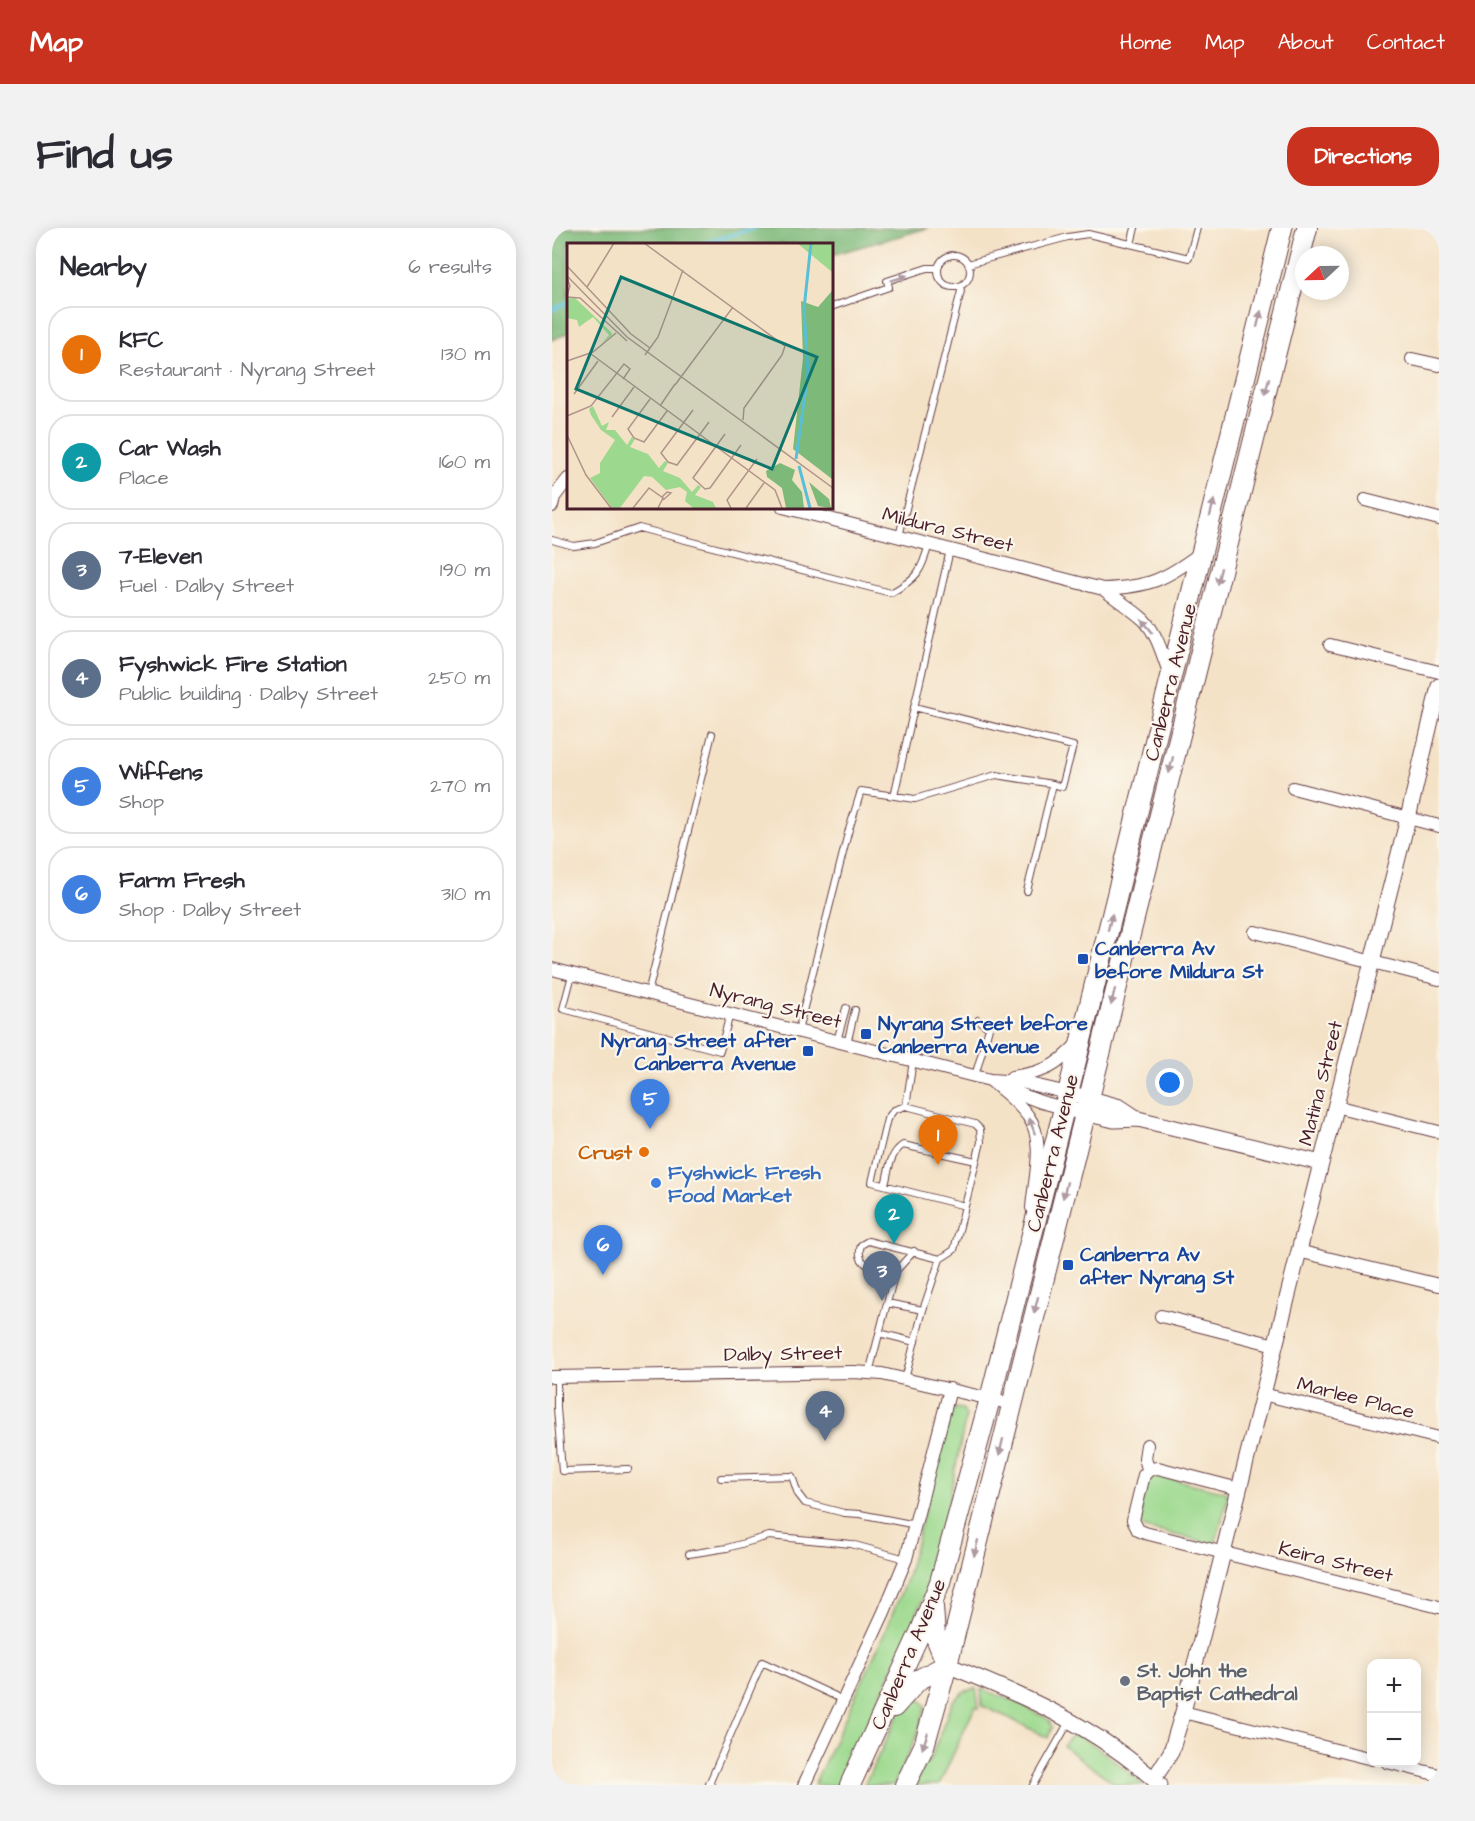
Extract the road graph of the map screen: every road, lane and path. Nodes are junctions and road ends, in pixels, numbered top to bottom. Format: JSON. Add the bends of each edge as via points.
{"nodes":[{"id":1,"x":1135,"y":228,"type":"edge"},
{"id":2,"x":1197,"y":228,"type":"edge"},
{"id":3,"x":1282,"y":228,"type":"edge"},
{"id":4,"x":1307,"y":228,"type":"edge"},
{"id":5,"x":1131,"y":244,"type":"junction"},
{"id":6,"x":968,"y":264,"type":"junction"},
{"id":7,"x":938,"y":268,"type":"junction"},
{"id":8,"x":960,"y":286,"type":"junction"},
{"id":9,"x":832,"y":307,"type":"edge"},
{"id":10,"x":1412,"y":359,"type":"dead end"},
{"id":11,"x":1439,"y":365,"type":"edge"},
{"id":12,"x":567,"y":479,"type":"edge"},
{"id":13,"x":1365,"y":500,"type":"dead end"},
{"id":14,"x":552,"y":506,"type":"edge"},
{"id":15,"x":787,"y":508,"type":"edge"},
{"id":16,"x":1439,"y":519,"type":"edge"},
{"id":17,"x":898,"y":537,"type":"junction"},
{"id":18,"x":552,"y":540,"type":"edge"},
{"id":19,"x":929,"y":544,"type":"junction"},
{"id":20,"x":950,"y":549,"type":"junction"},
{"id":21,"x":1202,"y":552,"type":"junction"},
{"id":22,"x":1103,"y":589,"type":"junction"},
{"id":23,"x":1330,"y":645,"type":"dead end"},
{"id":24,"x":1439,"y":672,"type":"edge"},
{"id":25,"x":1171,"y":678,"type":"junction"},
{"id":26,"x":1439,"y":687,"type":"edge"},
{"id":27,"x":914,"y":707,"type":"junction"},
{"id":28,"x":712,"y":734,"type":"dead end"},
{"id":29,"x":1053,"y":784,"type":"junction"},
{"id":30,"x":1293,"y":788,"type":"dead end"},
{"id":31,"x":894,"y":796,"type":"junction"},
{"id":32,"x":1408,"y":818,"type":"junction"},
{"id":33,"x":1439,"y":826,"type":"edge"},
{"id":34,"x":1027,"y":891,"type":"dead end"},
{"id":35,"x":1255,"y":932,"type":"dead end"},
{"id":36,"x":1372,"y":962,"type":"junction"},
{"id":37,"x":552,"y":969,"type":"edge"},
{"id":38,"x":573,"y":975,"type":"junction"},
{"id":39,"x":1439,"y":980,"type":"edge"},
{"id":40,"x":648,"y":994,"type":"junction"},
{"id":41,"x":846,"y":1008,"type":"dead end"},
{"id":42,"x":855,"y":1010,"type":"dead end"},
{"id":43,"x":730,"y":1014,"type":"junction"},
{"id":44,"x":978,"y":1020,"type":"dead end"},
{"id":45,"x":797,"y":1032,"type":"junction"},
{"id":46,"x":1081,"y":1040,"type":"junction"},
{"id":47,"x":842,"y":1043,"type":"junction"},
{"id":48,"x":913,"y":1061,"type":"junction"},
{"id":49,"x":975,"y":1077,"type":"junction"},
{"id":50,"x":990,"y":1080,"type":"junction"},
{"id":51,"x":1066,"y":1101,"type":"junction"},
{"id":52,"x":906,"y":1106,"type":"junction"},
{"id":53,"x":1086,"y":1106,"type":"junction"},
{"id":54,"x":1335,"y":1106,"type":"junction"},
{"id":55,"x":1439,"y":1132,"type":"edge"},
{"id":56,"x":976,"y":1161,"type":"junction"},
{"id":57,"x":1321,"y":1163,"type":"junction"},
{"id":58,"x":885,"y":1185,"type":"junction"},
{"id":59,"x":965,"y":1206,"type":"junction"},
{"id":60,"x":1029,"y":1247,"type":"junction"},
{"id":61,"x":914,"y":1251,"type":"junction"},
{"id":62,"x":1298,"y":1251,"type":"junction"},
{"id":63,"x":940,"y":1259,"type":"junction"},
{"id":64,"x":895,"y":1272,"type":"junction"},
{"id":65,"x":1439,"y":1286,"type":"edge"},
{"id":66,"x":887,"y":1303,"type":"junction"},
{"id":67,"x":923,"y":1310,"type":"junction"},
{"id":68,"x":1161,"y":1316,"type":"dead end"},
{"id":69,"x":879,"y":1333,"type":"junction"},
{"id":70,"x":915,"y":1342,"type":"junction"},
{"id":71,"x":1275,"y":1346,"type":"junction"},
{"id":72,"x":869,"y":1373,"type":"junction"},
{"id":73,"x":555,"y":1377,"type":"edge"},
{"id":74,"x":905,"y":1379,"type":"junction"},
{"id":75,"x":950,"y":1389,"type":"junction"},
{"id":76,"x":1263,"y":1394,"type":"junction"},
{"id":77,"x":990,"y":1399,"type":"junction"},
{"id":78,"x":1012,"y":1404,"type":"junction"},
{"id":79,"x":1439,"y":1438,"type":"edge"},
{"id":80,"x":1147,"y":1445,"type":"dead end"},
{"id":81,"x":628,"y":1469,"type":"dead end"},
{"id":82,"x":1148,"y":1469,"type":"junction"},
{"id":83,"x":721,"y":1478,"type":"dead end"},
{"id":84,"x":1239,"y":1489,"type":"junction"},
{"id":85,"x":916,"y":1525,"type":"junction"},
{"id":86,"x":1224,"y":1553,"type":"junction"},
{"id":87,"x":689,"y":1554,"type":"dead end"},
{"id":88,"x":906,"y":1559,"type":"junction"},
{"id":89,"x":934,"y":1600,"type":"junction"},
{"id":90,"x":1439,"y":1607,"type":"edge"},
{"id":91,"x":947,"y":1665,"type":"junction"},
{"id":92,"x":902,"y":1696,"type":"junction"},
{"id":93,"x":843,"y":1702,"type":"junction"},
{"id":94,"x":934,"y":1711,"type":"junction"},
{"id":95,"x":1183,"y":1712,"type":"junction"},
{"id":96,"x":1071,"y":1720,"type":"junction"},
{"id":97,"x":877,"y":1728,"type":"junction"},
{"id":98,"x":1367,"y":1758,"type":"edge"},
{"id":99,"x":1407,"y":1767,"type":"edge"},
{"id":100,"x":1439,"y":1775,"type":"edge"},
{"id":101,"x":1157,"y":1782,"type":"edge"},
{"id":102,"x":711,"y":1785,"type":"edge"},
{"id":103,"x":804,"y":1785,"type":"edge"},
{"id":104,"x":850,"y":1785,"type":"edge"},
{"id":105,"x":906,"y":1785,"type":"edge"},
{"id":106,"x":1033,"y":1785,"type":"edge"}],
"edges":[{"from":1,"to":5,"type":"lane"},
{"from":2,"to":5,"type":"lane","via":[[1189,258]]},
{"from":21,"to":3,"type":"highway","name":"Canberra Avenue","one_way":true},
{"from":4,"to":53,"type":"highway","name":"Canberra Avenue","one_way":true},
{"from":5,"to":6,"type":"lane","via":[[1078,234]]},
{"from":6,"to":7,"type":"lane","via":[[955,254],[947,256]]},
{"from":6,"to":8,"type":"lane","via":[[969,277]]},
{"from":7,"to":8,"type":"lane","via":[[943,282]]},
{"from":9,"to":7,"type":"lane","one_way":true,"via":[[889,287],[887,281]]},
{"from":8,"to":17,"type":"lane"},
{"from":10,"to":11,"type":"street"},
{"from":12,"to":14,"type":"street"},
{"from":13,"to":16,"type":"street"},
{"from":15,"to":17,"type":"street","name":"Mildura Street"},
{"from":17,"to":19,"type":"street","name":"Mildura Street"},
{"from":18,"to":19,"type":"lane","via":[[574,546],[639,528],[891,593],[910,582],[923,567]]},
{"from":19,"to":20,"type":"street","name":"Mildura Street"},
{"from":20,"to":22,"type":"street","name":"Mildura Street"},
{"from":20,"to":27,"type":"lane"},
{"from":21,"to":22,"type":"street","name":"Mildura Street","via":[[1155,582]]},
{"from":21,"to":25,"type":"highway","name":"Canberra Avenue"},
{"from":25,"to":22,"type":"street","name":"Mildura Street","one_way":true,"via":[[1144,621]]},
{"from":23,"to":24,"type":"street"},
{"from":46,"to":25,"type":"highway","name":"Canberra Avenue","one_way":true},
{"from":26,"to":32,"type":"street","name":"Matina Street"},
{"from":27,"to":29,"type":"lane","via":[[1073,746],[1062,788]]},
{"from":27,"to":31,"type":"lane"},
{"from":28,"to":40,"type":"lane"},
{"from":29,"to":31,"type":"lane","via":[[996,775],[915,800]]},
{"from":29,"to":34,"type":"lane"},
{"from":30,"to":32,"type":"street"},
{"from":31,"to":45,"type":"lane","via":[[861,791]]},
{"from":32,"to":33,"type":"street"},
{"from":32,"to":36,"type":"street","name":"Matina Street"},
{"from":35,"to":36,"type":"street"},
{"from":36,"to":39,"type":"street"},
{"from":36,"to":54,"type":"street","name":"Matina Street"},
{"from":37,"to":38,"type":"street","name":"Nyrang Street"},
{"from":38,"to":40,"type":"street","name":"Nyrang Street"},
{"from":38,"to":43,"type":"lane","via":[[563,1009],[720,1051]]},
{"from":40,"to":43,"type":"street","name":"Nyrang Street"},
{"from":41,"to":47,"type":"lane"},
{"from":42,"to":47,"type":"lane"},
{"from":43,"to":45,"type":"street","name":"Nyrang Street"},
{"from":44,"to":49,"type":"lane","via":[[989,1028]]},
{"from":45,"to":47,"type":"street","name":"Nyrang Street"},
{"from":46,"to":50,"type":"street","via":[[1054,1065],[1037,1073]]},
{"from":46,"to":51,"type":"highway","name":"Canberra Avenue"},
{"from":47,"to":48,"type":"street","name":"Nyrang Street"},
{"from":48,"to":49,"type":"street","name":"Nyrang Street"},
{"from":48,"to":52,"type":"lane"},
{"from":49,"to":50,"type":"street","name":"Nyrang Street"},
{"from":50,"to":51,"type":"street","name":"Nyrang Street","via":[[1020,1095]]},
{"from":60,"to":50,"type":"street","one_way":true,"via":[[1036,1135],[1029,1117]]},
{"from":51,"to":53,"type":"street","name":"Nyrang Street"},
{"from":51,"to":60,"type":"highway","name":"Canberra Avenue"},
{"from":52,"to":56,"type":"lane","via":[[975,1124],[980,1129],[981,1143]]},
{"from":52,"to":58,"type":"lane","via":[[894,1110],[887,1119],[872,1182]]},
{"from":53,"to":57,"type":"street","name":"Nyrang Street","via":[[1120,1107],[1138,1119]]},
{"from":53,"to":78,"type":"highway","name":"Canberra Avenue","one_way":true},
{"from":54,"to":55,"type":"street"},
{"from":54,"to":57,"type":"street","name":"Matina Street"},
{"from":56,"to":58,"type":"lane","via":[[903,1145],[892,1157]]},
{"from":56,"to":59,"type":"lane"},
{"from":57,"to":62,"type":"street","name":"Matina Street"},
{"from":58,"to":59,"type":"lane"},
{"from":59,"to":63,"type":"lane","via":[[954,1250]]},
{"from":60,"to":77,"type":"highway","name":"Canberra Avenue"},
{"from":61,"to":63,"type":"lane"},
{"from":61,"to":64,"type":"lane"},
{"from":61,"to":64,"type":"lane","via":[[868,1241],[861,1245],[861,1260],[868,1266]]},
{"from":62,"to":65,"type":"street"},
{"from":62,"to":71,"type":"street","name":"Matina Street"},
{"from":63,"to":67,"type":"lane"},
{"from":64,"to":66,"type":"lane"},
{"from":66,"to":67,"type":"lane"},
{"from":66,"to":69,"type":"lane"},
{"from":67,"to":70,"type":"lane"},
{"from":68,"to":71,"type":"street"},
{"from":69,"to":70,"type":"lane"},
{"from":69,"to":72,"type":"lane"},
{"from":70,"to":74,"type":"lane"},
{"from":71,"to":76,"type":"street","name":"Matina Street"},
{"from":72,"to":73,"type":"street","name":"Dalby Street"},
{"from":72,"to":74,"type":"street","name":"Dalby Street"},
{"from":73,"to":81,"type":"lane","via":[[562,1471]]},
{"from":74,"to":75,"type":"street","name":"Dalby Street"},
{"from":75,"to":77,"type":"street","name":"Dalby Street"},
{"from":75,"to":85,"type":"street","name":"Canberra Avenue"},
{"from":76,"to":79,"type":"street","name":"Marlee Place"},
{"from":76,"to":84,"type":"street","name":"Matina Street"},
{"from":77,"to":78,"type":"street","name":"Dalby Street"},
{"from":77,"to":89,"type":"highway","name":"Canberra Avenue"},
{"from":78,"to":91,"type":"highway","name":"Canberra Avenue","one_way":true},
{"from":80,"to":82,"type":"street"},
{"from":82,"to":84,"type":"street","via":[[1158,1468]]},
{"from":82,"to":86,"type":"street","via":[[1134,1515],[1138,1530]]},
{"from":83,"to":85,"type":"lane","via":[[792,1476],[806,1503]]},
{"from":84,"to":86,"type":"street","name":"Matina Street"},
{"from":85,"to":88,"type":"street","name":"Canberra Avenue"},
{"from":86,"to":90,"type":"street","name":"Keira Street"},
{"from":86,"to":95,"type":"street","name":"Matina Street"},
{"from":87,"to":88,"type":"lane","via":[[769,1536],[851,1544]]},
{"from":88,"to":93,"type":"street","name":"Canberra Avenue"},
{"from":89,"to":91,"type":"highway","via":[[933,1628]]},
{"from":89,"to":97,"type":"highway","name":"Canberra Avenue"},
{"from":91,"to":92,"type":"highway","via":[[923,1676]]},
{"from":91,"to":94,"type":"highway","name":"Canberra Avenue"},
{"from":91,"to":96,"type":"street"},
{"from":92,"to":94,"type":"highway","via":[[920,1694],[929,1700]]},
{"from":92,"to":97,"type":"highway"},
{"from":93,"to":102,"type":"lane","via":[[762,1662]]},
{"from":93,"to":103,"type":"street","name":"Canberra Avenue"},
{"from":94,"to":105,"type":"highway","name":"Canberra Avenue","one_way":true,"via":[[924,1746]]},
{"from":95,"to":98,"type":"street"},
{"from":95,"to":101,"type":"street","name":"Matina Street"},
{"from":96,"to":101,"type":"street"},
{"from":96,"to":106,"type":"lane"},
{"from":97,"to":104,"type":"highway","name":"Canberra Avenue"},
{"from":99,"to":100,"type":"street"}]}
